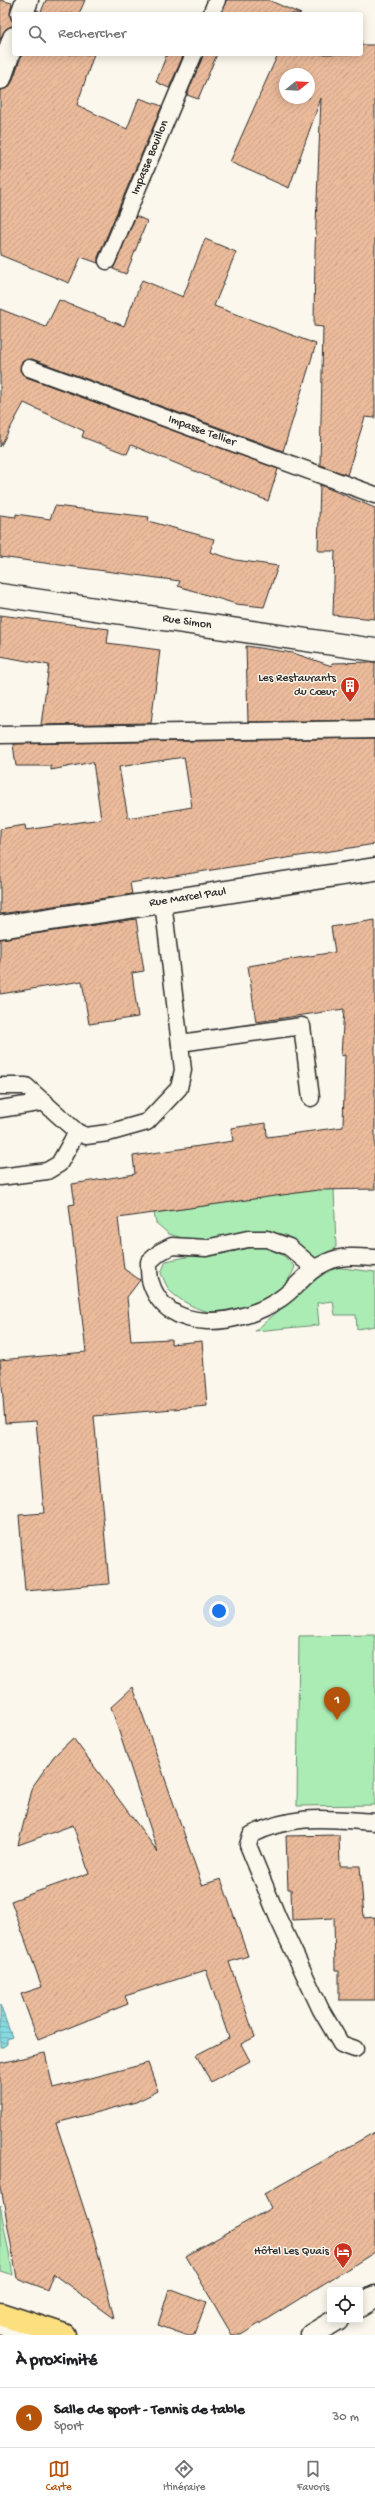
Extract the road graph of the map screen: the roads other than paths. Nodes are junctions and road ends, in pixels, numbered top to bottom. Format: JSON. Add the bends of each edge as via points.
{"nodes":[{"id":1,"x":27,"y":0,"type":"edge"},
{"id":2,"x":217,"y":0,"type":"edge"},
{"id":3,"x":23,"y":12,"type":"edge"},
{"id":4,"x":212,"y":12,"type":"edge"},
{"id":5,"x":12,"y":44,"type":"edge"},
{"id":6,"x":193,"y":56,"type":"edge"},
{"id":7,"x":0,"y":78,"type":"edge"},
{"id":8,"x":107,"y":261,"type":"dead end"},
{"id":9,"x":28,"y":368,"type":"dead end"},
{"id":10,"x":375,"y":495,"type":"edge"},
{"id":11,"x":0,"y":595,"type":"edge"},
{"id":12,"x":375,"y":650,"type":"edge"},
{"id":13,"x":375,"y":729,"type":"edge"},
{"id":14,"x":0,"y":735,"type":"edge"},
{"id":15,"x":375,"y":869,"type":"edge"},
{"id":16,"x":163,"y":902,"type":"junction"},
{"id":17,"x":0,"y":927,"type":"edge"},
{"id":18,"x":180,"y":1043,"type":"junction"},
{"id":19,"x":0,"y":1086,"type":"edge"},
{"id":20,"x":310,"y":1098,"type":"dead end"},
{"id":21,"x":45,"y":1102,"type":"junction"},
{"id":22,"x":0,"y":1109,"type":"edge"},
{"id":23,"x":77,"y":1132,"type":"junction"},
{"id":24,"x":0,"y":1177,"type":"edge"},
{"id":25,"x":375,"y":1258,"type":"edge"},
{"id":26,"x":314,"y":1268,"type":"junction"},
{"id":27,"x":375,"y":1822,"type":"edge"},
{"id":28,"x":355,"y":2049,"type":"dead end"},
{"id":29,"x":375,"y":2297,"type":"edge"},
{"id":30,"x":363,"y":2304,"type":"edge"},
{"id":31,"x":0,"y":2314,"type":"edge"},
{"id":32,"x":332,"y":2323,"type":"edge"},
{"id":33,"x":0,"y":2326,"type":"edge"},
{"id":34,"x":27,"y":2335,"type":"edge"},
{"id":35,"x":64,"y":2335,"type":"edge"},
{"id":36,"x":312,"y":2335,"type":"edge"}],
"edges":[{"from":1,"to":3,"type":"street"},
{"from":2,"to":4,"type":"lane"},
{"from":5,"to":7,"type":"street"},
{"from":6,"to":8,"type":"lane","name":"Impasse Bouillon"},
{"from":9,"to":10,"type":"lane","name":"Impasse Tellier"},
{"from":11,"to":12,"type":"street","name":"Rue Simon"},
{"from":13,"to":14,"type":"lane"},
{"from":15,"to":16,"type":"street","name":"Rue Marcel Paul"},
{"from":16,"to":17,"type":"street","name":"Rue Marcel Paul"},
{"from":16,"to":18,"type":"lane"},
{"from":18,"to":20,"type":"lane","via":[[302,1026]]},
{"from":18,"to":23,"type":"lane","via":[[183,1070],[179,1088],[147,1122],[101,1134],[86,1136]]},
{"from":19,"to":21,"type":"lane","via":[[26,1086]]},
{"from":21,"to":22,"type":"lane"},
{"from":21,"to":23,"type":"lane"},
{"from":23,"to":24,"type":"lane","via":[[59,1164],[47,1171]]},
{"from":25,"to":26,"type":"lane","via":[[340,1258]]},
{"from":26,"to":26,"type":"lane","via":[[280,1299],[261,1308],[225,1321],[197,1321],[176,1314],[162,1303],[150,1280],[149,1262],[172,1246],[206,1248],[267,1238],[289,1248]]},
{"from":27,"to":28,"type":"lane","via":[[294,1819],[270,1825],[251,1835],[248,1845],[278,1918],[321,2010],[341,2044]]},
{"from":29,"to":30,"type":"street"},
{"from":31,"to":35,"type":"main road"},
{"from":32,"to":36,"type":"street"},
{"from":33,"to":34,"type":"lane"}]}
